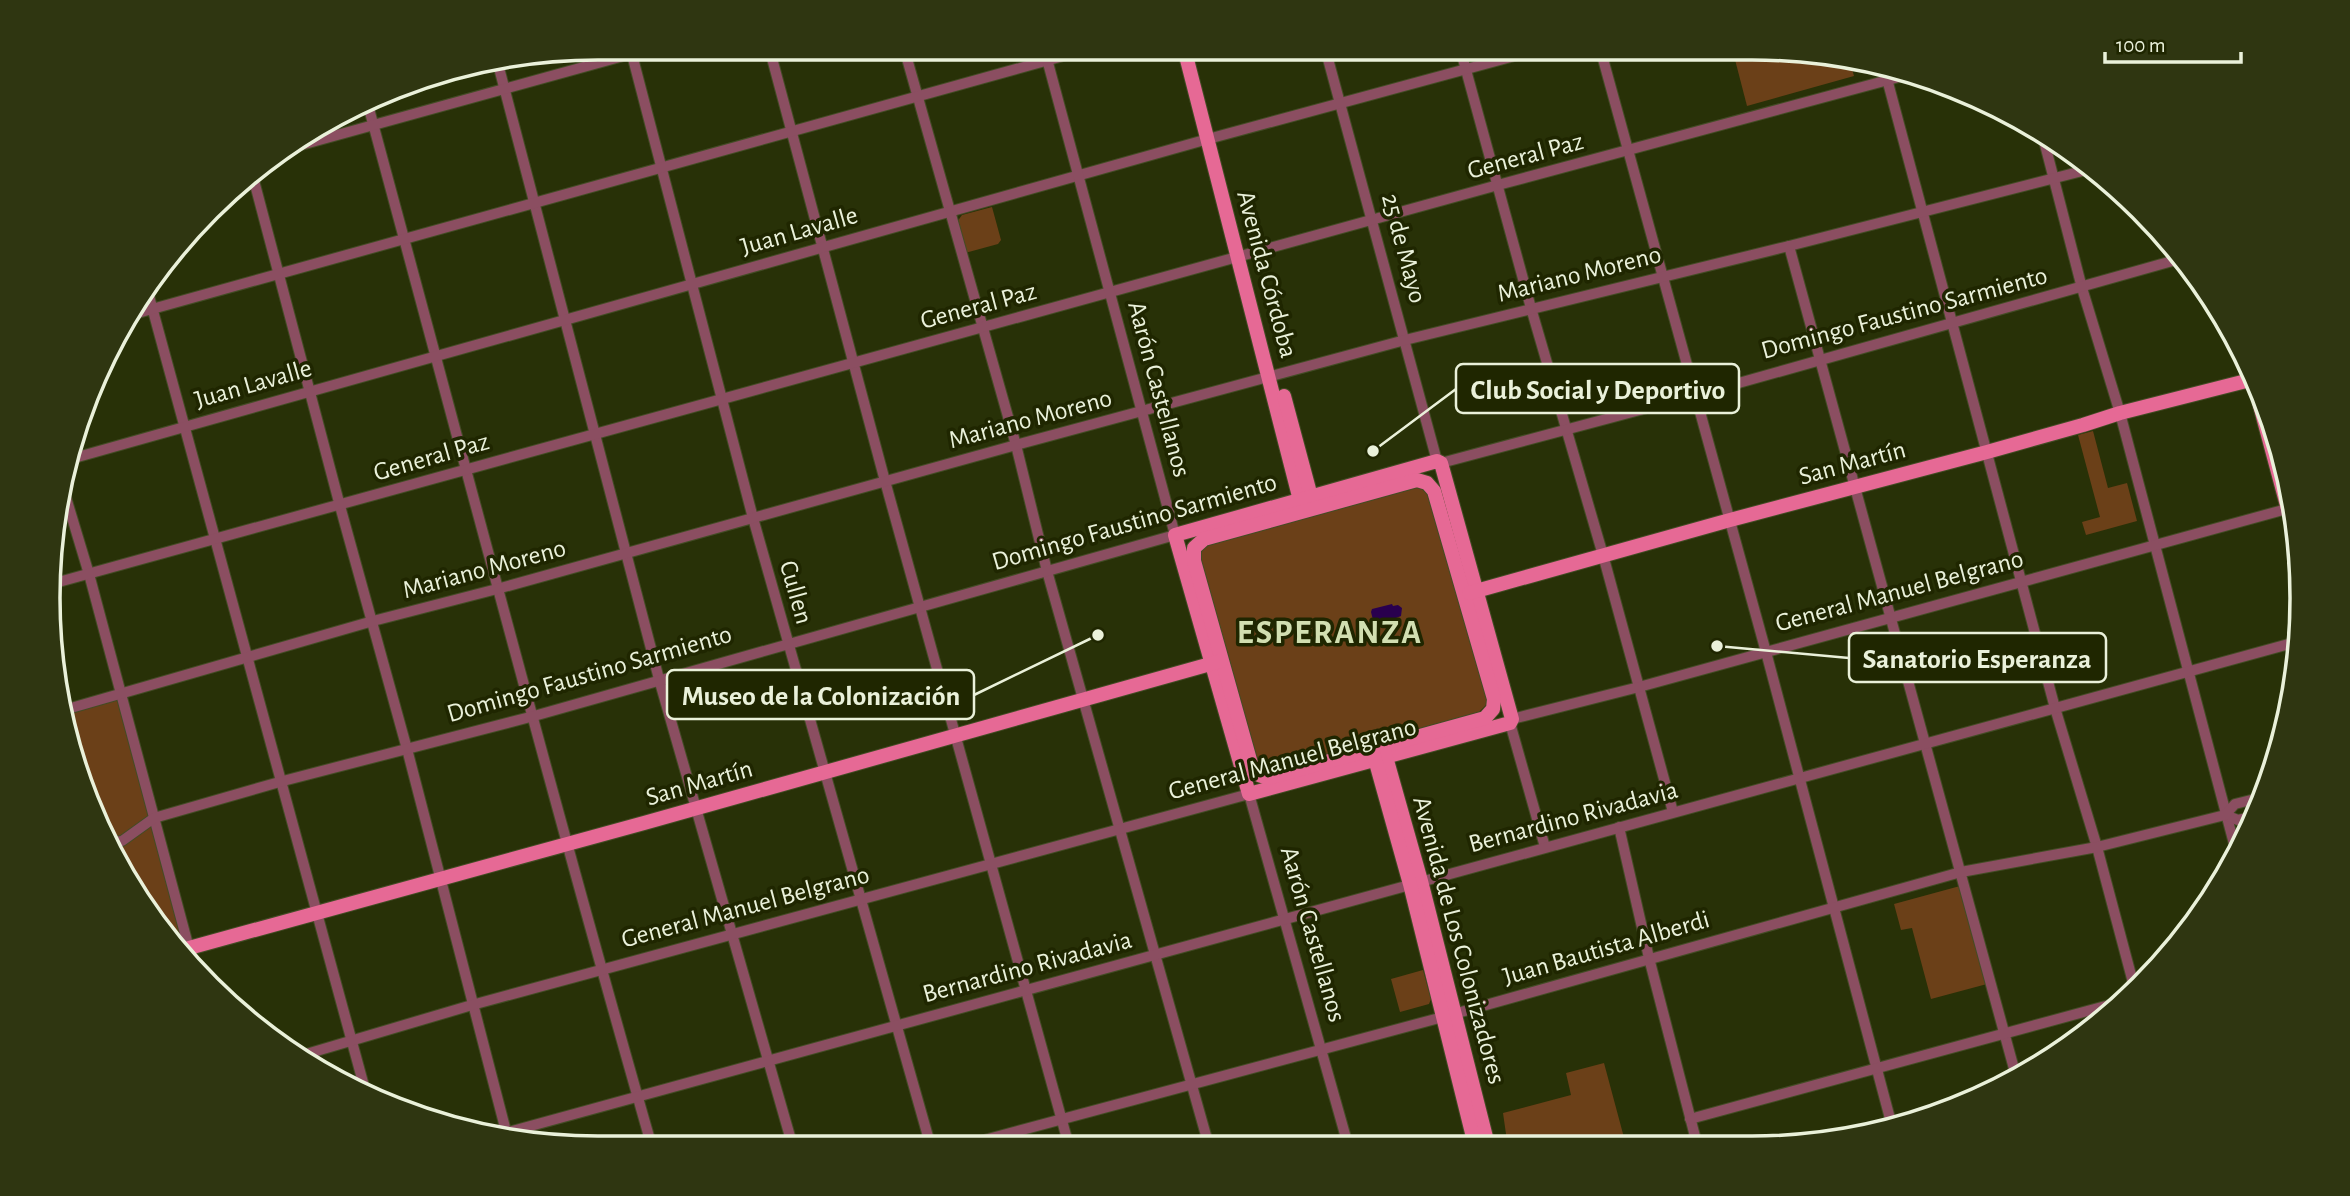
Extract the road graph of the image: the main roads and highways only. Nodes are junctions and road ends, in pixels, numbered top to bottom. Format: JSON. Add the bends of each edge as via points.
{"nodes":[{"id":1,"x":1188,"y":60,"type":"edge"},
{"id":2,"x":1196,"y":60,"type":"edge"},
{"id":3,"x":1212,"y":138,"type":"junction"},
{"id":4,"x":2244,"y":379,"type":"edge"},
{"id":5,"x":1439,"y":462,"type":"joint"},
{"id":6,"x":1434,"y":491,"type":"joint"},
{"id":7,"x":1307,"y":504,"type":"junction"},
{"id":8,"x":1175,"y":535,"type":"joint"},
{"id":9,"x":1204,"y":539,"type":"joint"},
{"id":10,"x":1470,"y":593,"type":"junction"},
{"id":11,"x":1216,"y":662,"type":"junction"},
{"id":12,"x":1489,"y":714,"type":"joint"},
{"id":13,"x":1511,"y":721,"type":"joint"},
{"id":14,"x":1379,"y":754,"type":"junction"},
{"id":15,"x":1252,"y":767,"type":"joint"},
{"id":16,"x":1249,"y":794,"type":"joint"},
{"id":17,"x":189,"y":947,"type":"road end"},
{"id":18,"x":1448,"y":1015,"type":"junction"},
{"id":19,"x":1473,"y":1136,"type":"edge"},
{"id":20,"x":1485,"y":1136,"type":"edge"}],
"edges":[{"from":1,"to":3,"type":"main road","name":"Avenida Córdoba"},
{"from":2,"to":3,"type":"main road","name":"Avenida Córdoba"},
{"from":3,"to":7,"type":"main road","name":"Avenida Córdoba"},
{"from":4,"to":10,"type":"main road","name":"San Martín"},
{"from":5,"to":7,"type":"main road","name":"Domingo Faustino Sarmiento"},
{"from":5,"to":10,"type":"main road","name":"25 de Mayo"},
{"from":6,"to":7,"type":"main road","name":"Domingo Faustino Sarmiento","via":[[1417,480]]},
{"from":6,"to":10,"type":"main road","name":"25 de Mayo"},
{"from":7,"to":8,"type":"main road","name":"Domingo Faustino Sarmiento"},
{"from":7,"to":9,"type":"main road","name":"Domingo Faustino Sarmiento"},
{"from":8,"to":11,"type":"main road","name":"Aarón Castellanos"},
{"from":9,"to":11,"type":"main road","name":"Aarón Castellanos","via":[[1194,548],[1194,561]]},
{"from":10,"to":12,"type":"main road","name":"25 de Mayo","via":[[1494,699]]},
{"from":10,"to":13,"type":"main road","name":"25 de Mayo"},
{"from":11,"to":15,"type":"main road","name":"Aarón Castellanos"},
{"from":11,"to":16,"type":"main road","name":"Aarón Castellanos"},
{"from":11,"to":17,"type":"main road","name":"San Martín"},
{"from":12,"to":14,"type":"main road","name":"General Manuel Belgrano"},
{"from":13,"to":14,"type":"main road","name":"General Manuel Belgrano"},
{"from":14,"to":15,"type":"main road","name":"General Manuel Belgrano","via":[[1268,778]]},
{"from":14,"to":16,"type":"main road","name":"General Manuel Belgrano"},
{"from":14,"to":18,"type":"main road","name":"Avenida de Los Colonizadores"},
{"from":18,"to":19,"type":"main road","name":"Avenida de Los Colonizadores"},
{"from":18,"to":20,"type":"main road","name":"Avenida de Los Colonizadores"}]}
